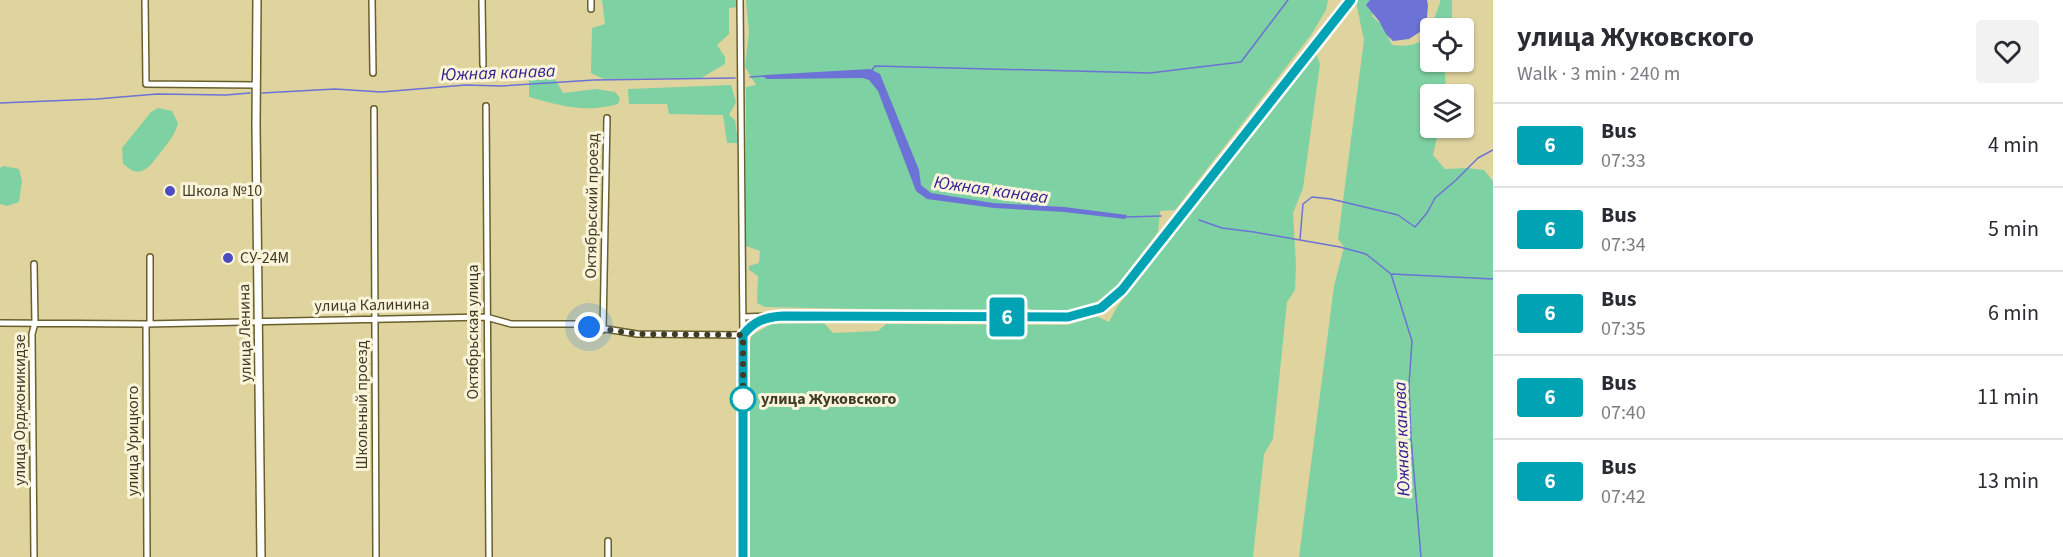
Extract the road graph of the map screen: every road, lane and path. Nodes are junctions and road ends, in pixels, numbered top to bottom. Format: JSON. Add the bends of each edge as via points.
{"nodes":[{"id":1,"x":145,"y":0,"type":"edge"},
{"id":2,"x":257,"y":0,"type":"edge"},
{"id":3,"x":372,"y":0,"type":"edge"},
{"id":4,"x":482,"y":0,"type":"edge"},
{"id":5,"x":591,"y":0,"type":"edge"},
{"id":6,"x":740,"y":0,"type":"edge"},
{"id":7,"x":1351,"y":0,"type":"edge"},
{"id":8,"x":591,"y":9,"type":"dead end"},
{"id":9,"x":483,"y":65,"type":"dead end"},
{"id":10,"x":373,"y":73,"type":"dead end"},
{"id":11,"x":257,"y":85,"type":"junction"},
{"id":12,"x":486,"y":106,"type":"dead end"},
{"id":13,"x":374,"y":109,"type":"dead end"},
{"id":14,"x":607,"y":118,"type":"dead end"},
{"id":15,"x":150,"y":257,"type":"dead end"},
{"id":16,"x":33,"y":264,"type":"dead end"},
{"id":17,"x":768,"y":316,"type":"junction"},
{"id":18,"x":486,"y":317,"type":"junction"},
{"id":19,"x":743,"y":317,"type":"junction"},
{"id":20,"x":375,"y":318,"type":"junction"},
{"id":21,"x":259,"y":321,"type":"junction"},
{"id":22,"x":0,"y":323,"type":"edge"},
{"id":23,"x":35,"y":323,"type":"junction"},
{"id":24,"x":148,"y":324,"type":"junction"},
{"id":25,"x":603,"y":330,"type":"junction"},
{"id":26,"x":743,"y":335,"type":"junction"},
{"id":27,"x":608,"y":541,"type":"dead end"},
{"id":28,"x":34,"y":557,"type":"edge"},
{"id":29,"x":147,"y":557,"type":"edge"},
{"id":30,"x":261,"y":557,"type":"edge"},
{"id":31,"x":376,"y":557,"type":"edge"},
{"id":32,"x":489,"y":557,"type":"edge"},
{"id":33,"x":608,"y":557,"type":"edge"},
{"id":34,"x":743,"y":557,"type":"edge"}],
"edges":[{"from":1,"to":11,"type":"street","via":[[146,84]]},
{"from":2,"to":11,"type":"street","name":"улица Ленина"},
{"from":3,"to":10,"type":"street"},
{"from":4,"to":9,"type":"street"},
{"from":5,"to":8,"type":"street"},
{"from":6,"to":19,"type":"street"},
{"from":7,"to":17,"type":"street","via":[[1122,290],[1101,308],[1068,317]]},
{"from":11,"to":21,"type":"street","name":"улица Ленина"},
{"from":12,"to":18,"type":"street","name":"Октябрьская улица"},
{"from":13,"to":20,"type":"street","name":"Школьный проезд"},
{"from":14,"to":25,"type":"street","name":"Октябрьский проезд"},
{"from":15,"to":24,"type":"street","name":"улица Урицкого"},
{"from":16,"to":23,"type":"street","name":"улица Орджоникидзе"},
{"from":17,"to":19,"type":"street"},
{"from":17,"to":26,"type":"street"},
{"from":18,"to":20,"type":"street","name":"улица Калинина"},
{"from":18,"to":25,"type":"street","name":"улица Калинина","via":[[511,324],[575,324]]},
{"from":18,"to":32,"type":"street","name":"Октябрьская улица"},
{"from":19,"to":26,"type":"street"},
{"from":20,"to":21,"type":"street","name":"улица Калинина"},
{"from":20,"to":31,"type":"street","name":"Школьный проезд"},
{"from":21,"to":24,"type":"street","name":"улица Калинина"},
{"from":21,"to":30,"type":"street","name":"улица Ленина"},
{"from":22,"to":23,"type":"street","name":"улица Калинина"},
{"from":23,"to":24,"type":"street","name":"улица Калинина"},
{"from":23,"to":28,"type":"street","name":"улица Орджоникидзе"},
{"from":24,"to":29,"type":"street","name":"улица Урицкого"},
{"from":25,"to":26,"type":"street","name":"улица Калинина"},
{"from":26,"to":34,"type":"street"},
{"from":27,"to":33,"type":"street"}]}
